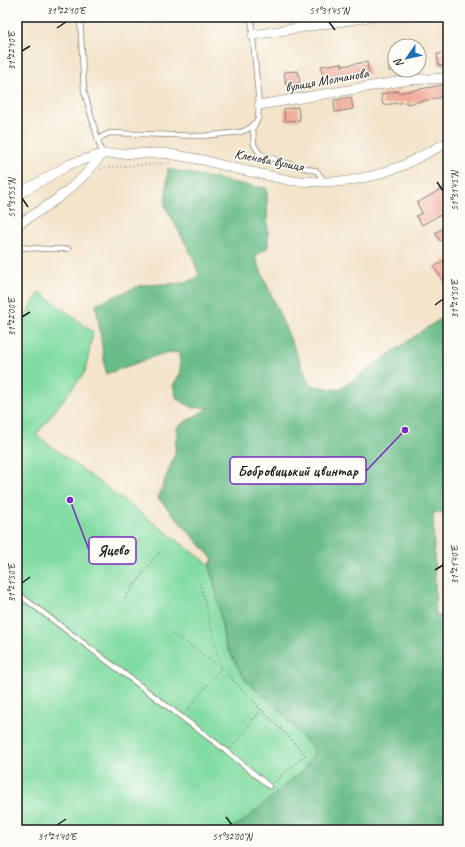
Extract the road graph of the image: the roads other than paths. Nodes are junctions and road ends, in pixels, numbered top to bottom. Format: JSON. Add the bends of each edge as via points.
{"nodes":[{"id":1,"x":80,"y":17,"type":"edge"},
{"id":2,"x":251,"y":17,"type":"edge"},
{"id":3,"x":369,"y":17,"type":"edge"},
{"id":4,"x":253,"y":35,"type":"junction"},
{"id":5,"x":448,"y":78,"type":"edge"},
{"id":6,"x":259,"y":105,"type":"junction"},
{"id":7,"x":258,"y":119,"type":"junction"},
{"id":8,"x":98,"y":140,"type":"junction"},
{"id":9,"x":448,"y":142,"type":"edge"},
{"id":10,"x":102,"y":154,"type":"junction"},
{"id":11,"x":325,"y":182,"type":"junction"},
{"id":12,"x":17,"y":195,"type":"edge"},
{"id":13,"x":17,"y":225,"type":"edge"},
{"id":14,"x":17,"y":247,"type":"edge"},
{"id":15,"x":68,"y":249,"type":"dead end"},
{"id":16,"x":17,"y":593,"type":"edge"},
{"id":17,"x":269,"y":786,"type":"road end"}],
"edges":[{"from":1,"to":8,"type":"lane","via":[[84,91]]},
{"from":2,"to":4,"type":"lane"},
{"from":3,"to":4,"type":"street"},
{"from":4,"to":6,"type":"lane"},
{"from":5,"to":6,"type":"street","name":"вулиця Молчанова","via":[[408,80]]},
{"from":6,"to":7,"type":"lane"},
{"from":7,"to":8,"type":"lane","via":[[250,128],[241,132],[203,136],[110,133]]},
{"from":7,"to":11,"type":"lane","via":[[253,128],[254,145],[260,154],[317,171]]},
{"from":8,"to":10,"type":"lane"},
{"from":9,"to":11,"type":"street","name":"Кленова вулиця","via":[[404,165],[376,175]]},
{"from":10,"to":11,"type":"street","name":"Кленова вулиця","via":[[164,153],[293,181]]},
{"from":10,"to":12,"type":"street","name":"Кленова вулиця","via":[[70,164]]},
{"from":10,"to":13,"type":"street","via":[[83,177],[47,207]]},
{"from":14,"to":15,"type":"lane"},
{"from":16,"to":17,"type":"lane","via":[[228,752]]}]}
